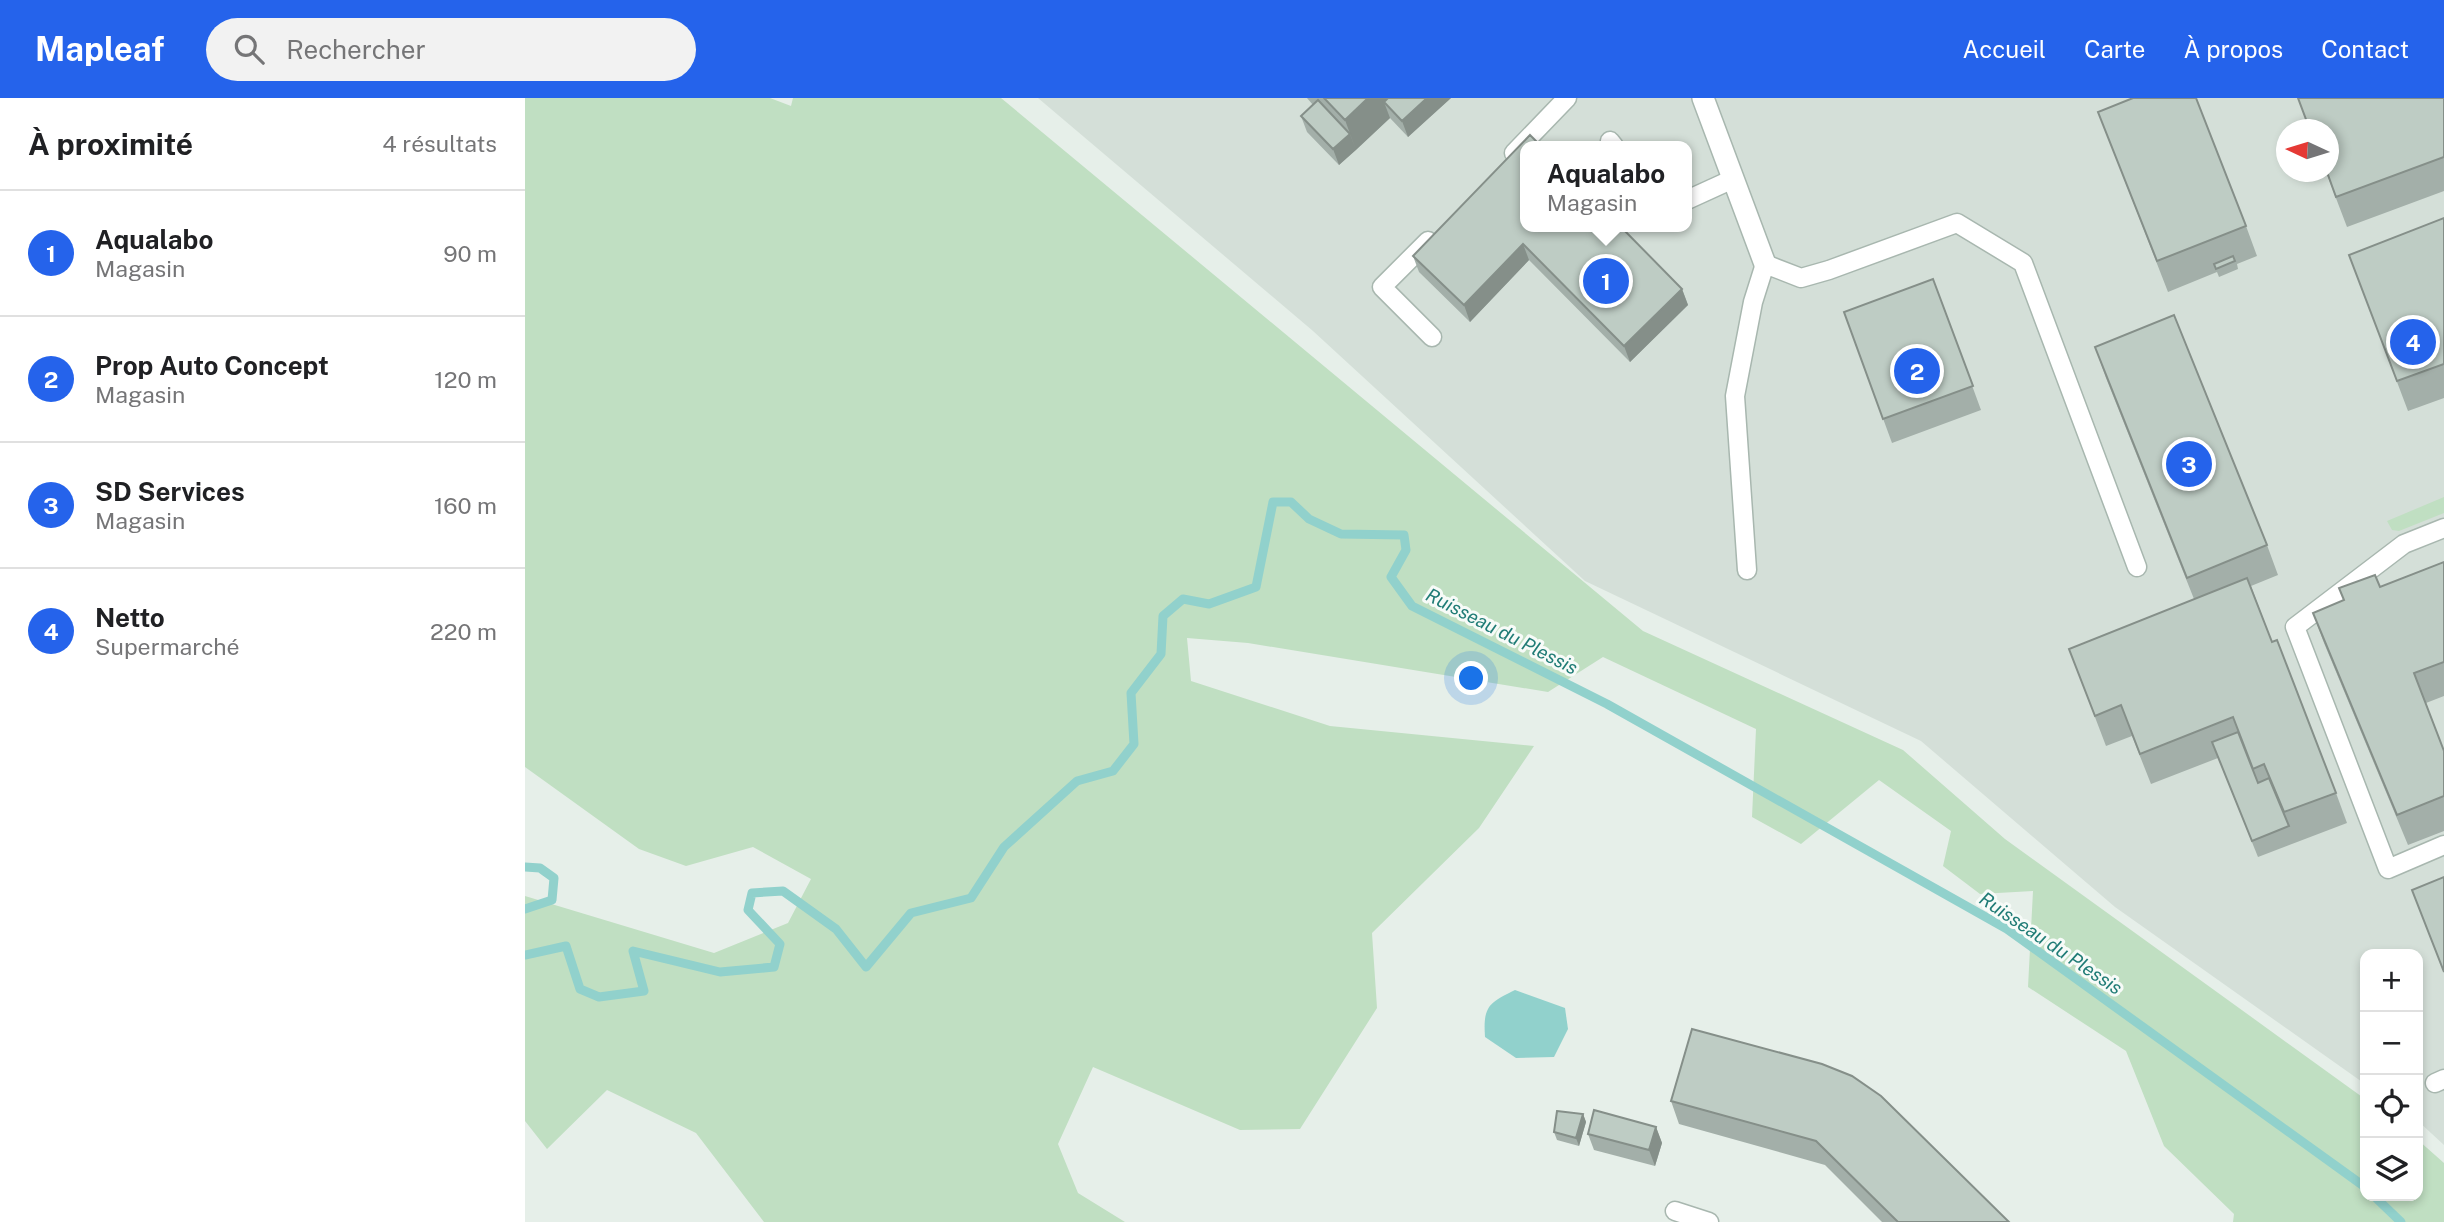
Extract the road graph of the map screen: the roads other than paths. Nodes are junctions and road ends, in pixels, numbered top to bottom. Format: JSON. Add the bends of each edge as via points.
{"nodes":[{"id":1,"x":1567,"y":98,"type":"edge"},
{"id":2,"x":1703,"y":98,"type":"edge"},
{"id":3,"x":1525,"y":141,"type":"edge"},
{"id":4,"x":1520,"y":146,"type":"edge"},
{"id":5,"x":1499,"y":168,"type":"edge"},
{"id":6,"x":1734,"y":179,"type":"junction"},
{"id":7,"x":1692,"y":197,"type":"edge"},
{"id":8,"x":1441,"y":228,"type":"edge"},
{"id":9,"x":1765,"y":264,"type":"junction"},
{"id":10,"x":1432,"y":337,"type":"dead end"},
{"id":11,"x":2444,"y":527,"type":"edge"},
{"id":12,"x":2137,"y":566,"type":"dead end"},
{"id":13,"x":1747,"y":570,"type":"dead end"},
{"id":14,"x":2444,"y":845,"type":"edge"},
{"id":15,"x":1675,"y":1211,"type":"dead end"},
{"id":16,"x":1709,"y":1222,"type":"edge"}],
"edges":[{"from":1,"to":3,"type":"lane"},
{"from":2,"to":6,"type":"street"},
{"from":4,"to":5,"type":"lane"},
{"from":6,"to":7,"type":"lane"},
{"from":6,"to":9,"type":"street"},
{"from":8,"to":10,"type":"lane","via":[[1383,287]]},
{"from":9,"to":12,"type":"lane","via":[[1801,278],[1957,223],[2023,263]]},
{"from":9,"to":13,"type":"lane","via":[[1735,396]]},
{"from":11,"to":14,"type":"lane","via":[[2404,544],[2295,627],[2388,869]]},
{"from":15,"to":16,"type":"lane"}]}
